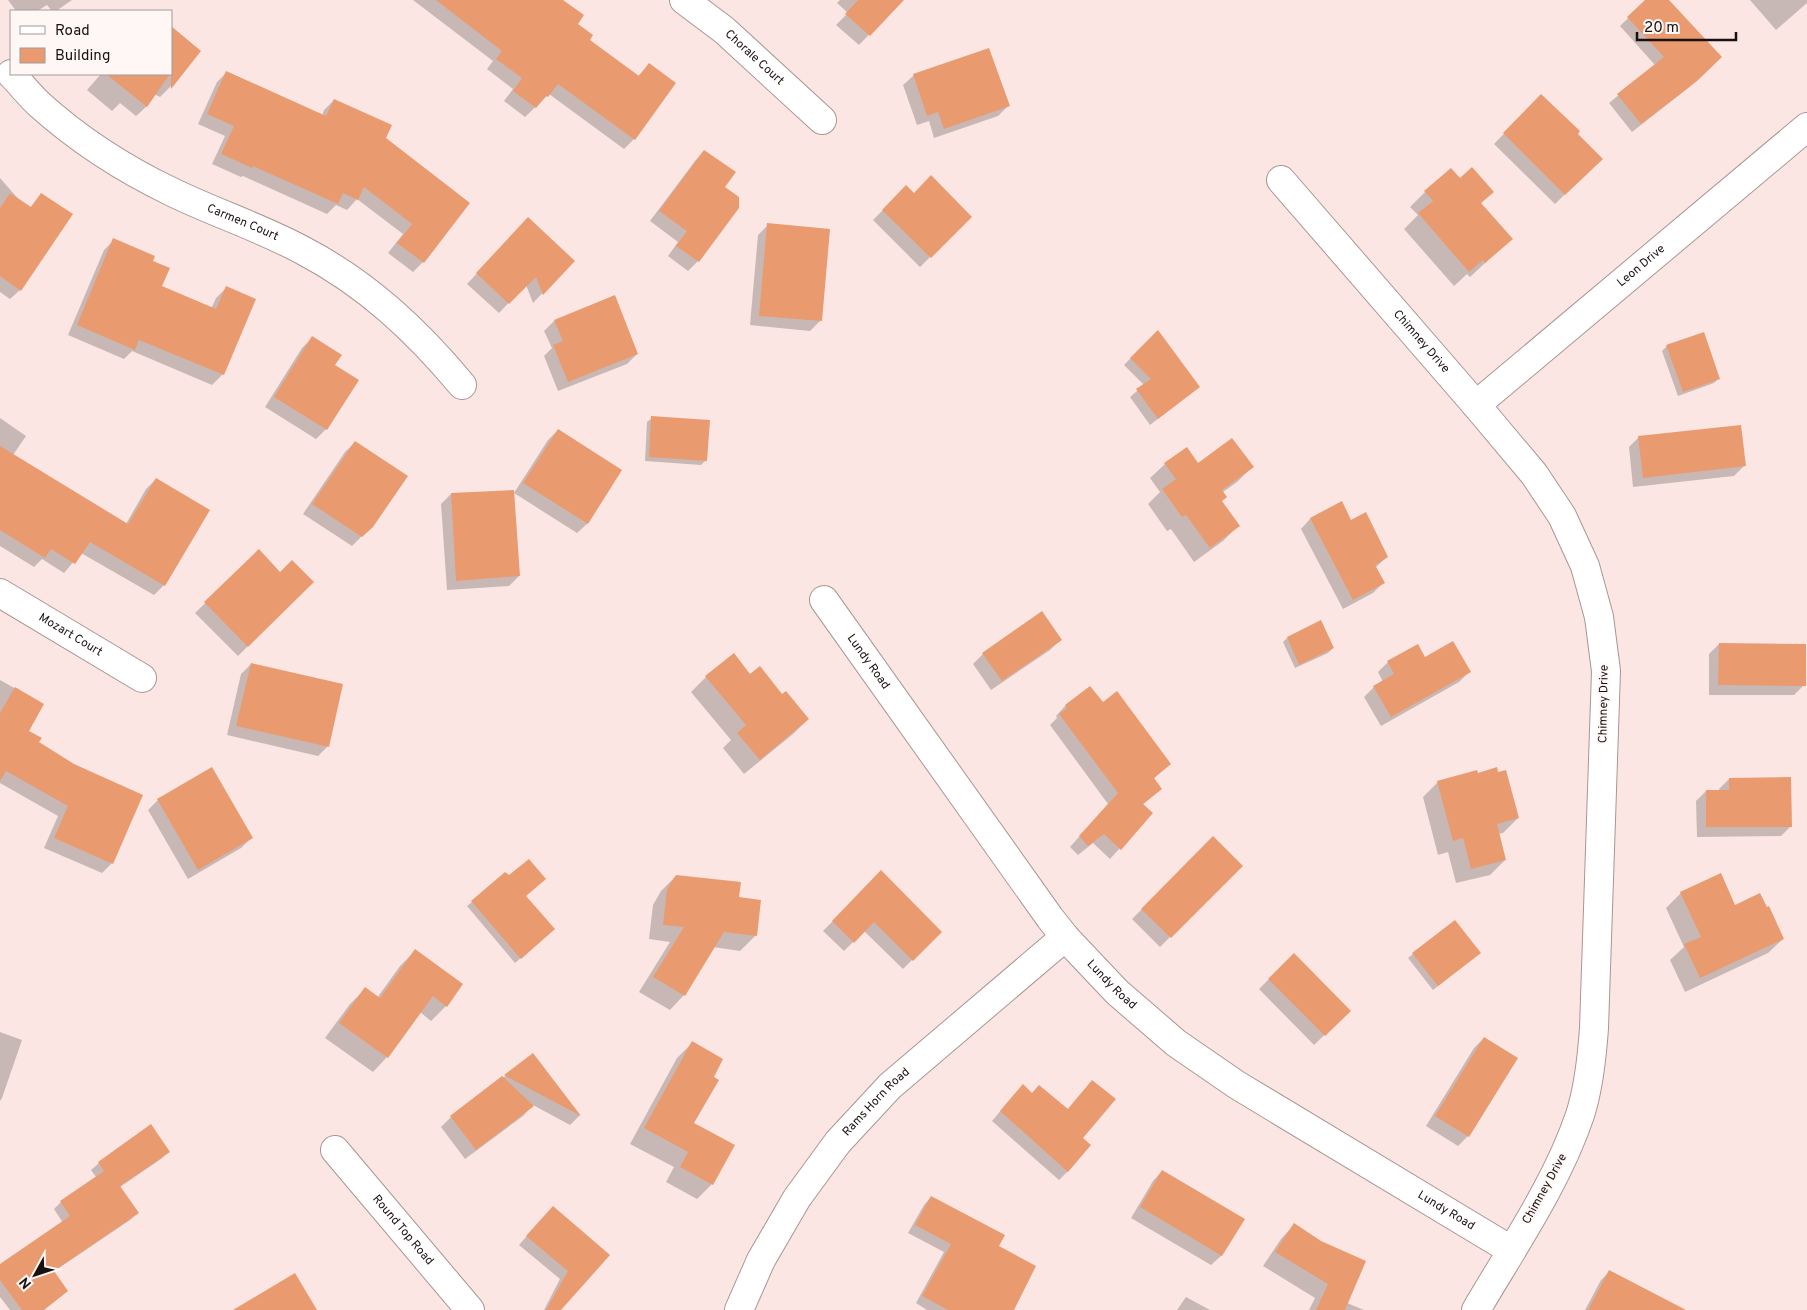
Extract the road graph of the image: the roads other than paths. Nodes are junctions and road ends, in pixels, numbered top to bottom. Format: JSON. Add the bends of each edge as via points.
{"nodes":[{"id":1,"x":684,"y":0,"type":"edge"},
{"id":2,"x":0,"y":61,"type":"edge"},
{"id":3,"x":10,"y":73,"type":"edge"},
{"id":4,"x":12,"y":75,"type":"edge"},
{"id":5,"x":822,"y":120,"type":"dead end"},
{"id":6,"x":1807,"y":127,"type":"edge"},
{"id":7,"x":1281,"y":180,"type":"dead end"},
{"id":8,"x":462,"y":385,"type":"dead end"},
{"id":9,"x":1476,"y":405,"type":"junction"},
{"id":10,"x":0,"y":594,"type":"edge"},
{"id":11,"x":824,"y":600,"type":"dead end"},
{"id":12,"x":142,"y":678,"type":"dead end"},
{"id":13,"x":1066,"y":937,"type":"junction"},
{"id":14,"x":335,"y":1150,"type":"dead end"},
{"id":15,"x":1511,"y":1250,"type":"junction"},
{"id":16,"x":470,"y":1310,"type":"edge"},
{"id":17,"x":739,"y":1310,"type":"edge"},
{"id":18,"x":1476,"y":1310,"type":"edge"}],
"edges":[{"from":1,"to":5,"type":"street","name":"Chorale Court","via":[[724,30]]},
{"from":2,"to":3,"type":"street","name":"Carmen Court"},
{"from":4,"to":8,"type":"street","name":"Carmen Court","via":[[38,104],[86,143],[136,174],[304,250],[351,279],[396,314]]},
{"from":6,"to":9,"type":"street","name":"Leon Drive"},
{"from":7,"to":9,"type":"street","name":"Chimney Drive"},
{"from":9,"to":15,"type":"street","name":"Chimney Drive","via":[[1534,474],[1562,516],[1585,566],[1599,617],[1606,671],[1592,1063],[1581,1113],[1562,1164]]},
{"from":10,"to":12,"type":"street","name":"Mozart Court"},
{"from":11,"to":13,"type":"street","name":"Lundy Road"},
{"from":13,"to":15,"type":"street","name":"Lundy Road","via":[[1117,992],[1176,1043],[1237,1085]]},
{"from":13,"to":17,"type":"street","name":"Rams Horn Road","via":[[890,1086],[838,1142],[797,1198],[761,1260]]},
{"from":14,"to":16,"type":"street","name":"Round Top Road"},
{"from":15,"to":18,"type":"street","name":"Chimney Drive"}]}
